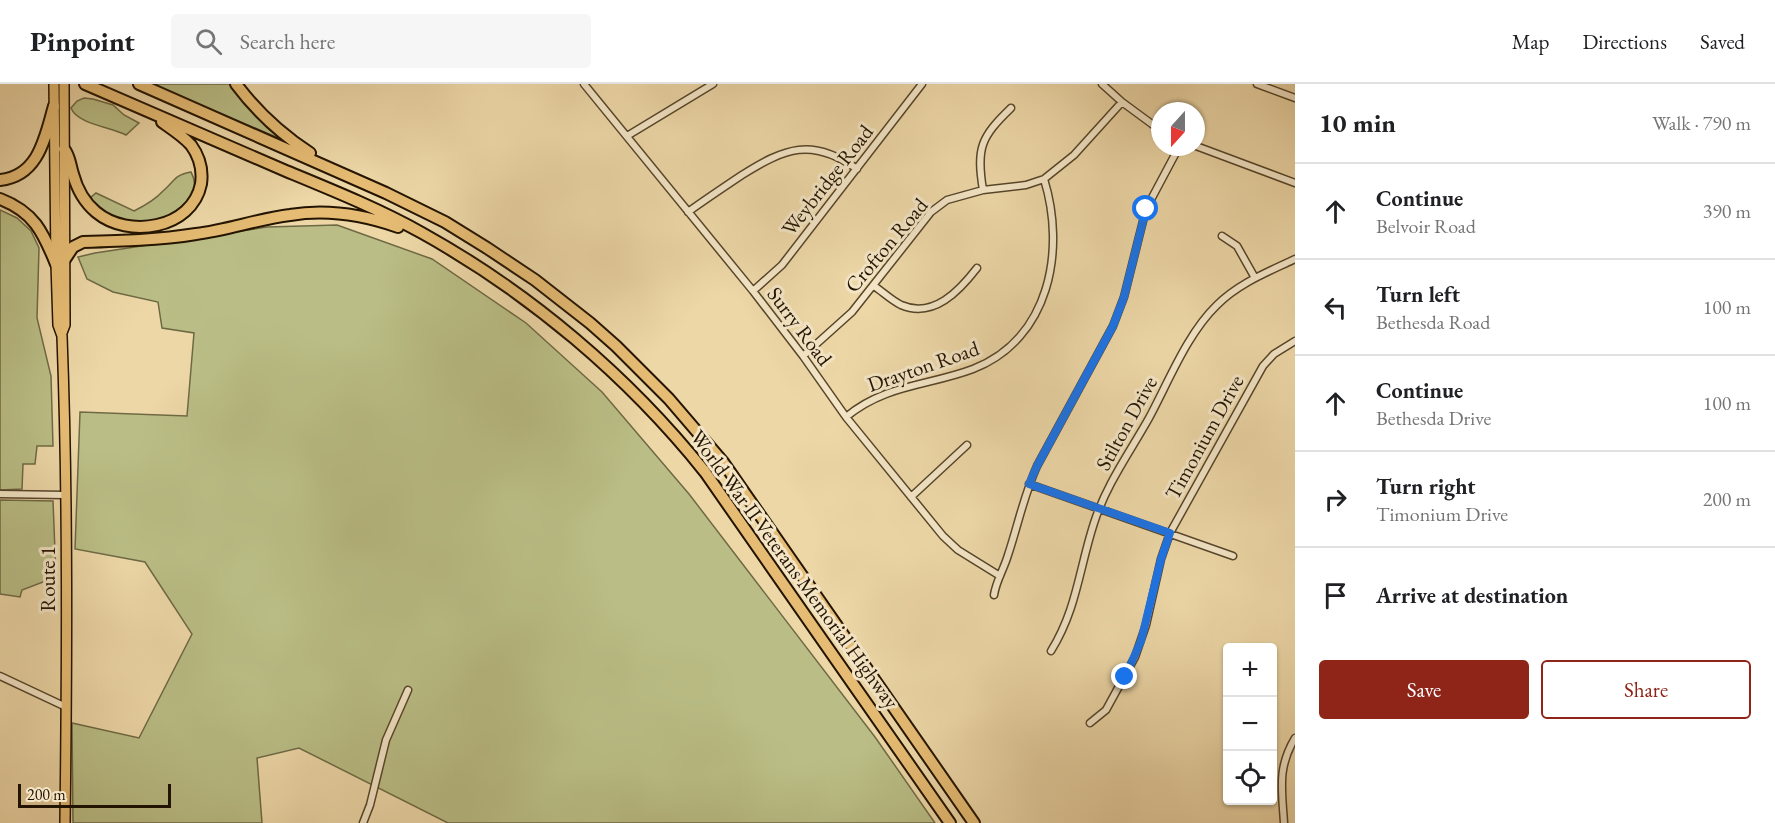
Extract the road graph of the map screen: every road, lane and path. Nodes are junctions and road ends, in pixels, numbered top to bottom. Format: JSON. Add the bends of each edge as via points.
{"nodes":[{"id":1,"x":54,"y":84,"type":"edge"},
{"id":2,"x":64,"y":84,"type":"edge"},
{"id":3,"x":85,"y":84,"type":"edge"},
{"id":4,"x":139,"y":84,"type":"edge"},
{"id":5,"x":236,"y":84,"type":"edge"},
{"id":6,"x":584,"y":84,"type":"edge"},
{"id":7,"x":713,"y":84,"type":"edge"},
{"id":8,"x":921,"y":84,"type":"edge"},
{"id":9,"x":1102,"y":84,"type":"edge"},
{"id":10,"x":1257,"y":84,"type":"edge"},
{"id":11,"x":1295,"y":98,"type":"edge"},
{"id":12,"x":1122,"y":102,"type":"junction"},
{"id":13,"x":54,"y":106,"type":"junction"},
{"id":14,"x":139,"y":107,"type":"junction"},
{"id":15,"x":1011,"y":108,"type":"dead end"},
{"id":16,"x":1151,"y":123,"type":"edge"},
{"id":17,"x":627,"y":136,"type":"junction"},
{"id":18,"x":64,"y":148,"type":"junction"},
{"id":19,"x":1205,"y":149,"type":"edge"},
{"id":20,"x":1174,"y":156,"type":"edge"},
{"id":21,"x":857,"y":169,"type":"junction"},
{"id":22,"x":336,"y":170,"type":"junction"},
{"id":23,"x":1044,"y":179,"type":"junction"},
{"id":24,"x":0,"y":180,"type":"edge"},
{"id":25,"x":1295,"y":183,"type":"edge"},
{"id":26,"x":983,"y":190,"type":"junction"},
{"id":27,"x":0,"y":199,"type":"edge"},
{"id":28,"x":688,"y":212,"type":"junction"},
{"id":29,"x":420,"y":231,"type":"junction"},
{"id":30,"x":1222,"y":236,"type":"dead end"},
{"id":31,"x":1295,"y":259,"type":"edge"},
{"id":32,"x":60,"y":261,"type":"junction"},
{"id":33,"x":977,"y":268,"type":"dead end"},
{"id":34,"x":1256,"y":278,"type":"junction"},
{"id":35,"x":874,"y":286,"type":"junction"},
{"id":36,"x":753,"y":291,"type":"junction"},
{"id":37,"x":1295,"y":341,"type":"edge"},
{"id":38,"x":803,"y":356,"type":"junction"},
{"id":39,"x":846,"y":417,"type":"junction"},
{"id":40,"x":967,"y":445,"type":"dead end"},
{"id":41,"x":1029,"y":484,"type":"junction"},
{"id":42,"x":0,"y":494,"type":"edge"},
{"id":43,"x":65,"y":495,"type":"junction"},
{"id":44,"x":911,"y":497,"type":"junction"},
{"id":45,"x":1100,"y":508,"type":"junction"},
{"id":46,"x":1170,"y":533,"type":"junction"},
{"id":47,"x":1233,"y":556,"type":"dead end"},
{"id":48,"x":1000,"y":576,"type":"junction"},
{"id":49,"x":994,"y":595,"type":"dead end"},
{"id":50,"x":1051,"y":651,"type":"dead end"},
{"id":51,"x":0,"y":676,"type":"edge"},
{"id":52,"x":408,"y":690,"type":"dead end"},
{"id":53,"x":66,"y":707,"type":"junction"},
{"id":54,"x":1090,"y":723,"type":"dead end"},
{"id":55,"x":1295,"y":738,"type":"edge"},
{"id":56,"x":65,"y":823,"type":"edge"},
{"id":57,"x":363,"y":823,"type":"edge"},
{"id":58,"x":950,"y":823,"type":"edge"},
{"id":59,"x":974,"y":823,"type":"edge"},
{"id":60,"x":1284,"y":823,"type":"edge"}],
"edges":[{"from":1,"to":13,"type":"main road","name":"Route 1"},
{"from":2,"to":18,"type":"main road","name":"Route 1"},
{"from":3,"to":14,"type":"highway","name":"World War II Veterans Memorial Highway"},
{"from":4,"to":22,"type":"highway","name":"World War II Veterans Memorial Highway"},
{"from":5,"to":22,"type":"highway","via":[[279,130]]},
{"from":6,"to":17,"type":"street","name":"Surry Road"},
{"from":7,"to":17,"type":"street"},
{"from":8,"to":21,"type":"street","name":"Weybridge Road"},
{"from":9,"to":12,"type":"street"},
{"from":10,"to":11,"type":"street"},
{"from":12,"to":16,"type":"street"},
{"from":12,"to":23,"type":"street","name":"Crofton Road","via":[[1074,155]]},
{"from":13,"to":24,"type":"highway","via":[[45,139],[32,165]]},
{"from":13,"to":32,"type":"main road","name":"Route 1"},
{"from":14,"to":18,"type":"highway","via":[[184,139],[198,158],[198,194],[178,217],[140,227],[104,218],[79,191]]},
{"from":14,"to":29,"type":"highway","name":"World War II Veterans Memorial Highway"},
{"from":15,"to":26,"type":"street","via":[[983,141]]},
{"from":17,"to":28,"type":"street","name":"Surry Road"},
{"from":18,"to":32,"type":"main road","name":"Route 1"},
{"from":19,"to":25,"type":"street"},
{"from":20,"to":41,"type":"street","via":[[1146,209],[1113,326]]},
{"from":21,"to":28,"type":"street","via":[[827,152],[792,151],[749,171]]},
{"from":21,"to":36,"type":"street","name":"Weybridge Road","via":[[782,265]]},
{"from":22,"to":59,"type":"highway","name":"World War II Veterans Memorial Highway","via":[[420,208],[513,265],[590,323],[653,382],[723,462]]},
{"from":23,"to":26,"type":"street","name":"Crofton Road"},
{"from":23,"to":39,"type":"street","name":"Drayton Road","via":[[1053,221],[1053,262],[1039,308],[1021,335],[983,364],[892,391]]},
{"from":26,"to":35,"type":"street","name":"Crofton Road","via":[[947,200],[931,212]]},
{"from":27,"to":32,"type":"highway","via":[[33,220]]},
{"from":28,"to":36,"type":"street","name":"Surry Road"},
{"from":29,"to":32,"type":"highway","via":[[351,215],[301,213],[165,239],[82,242]]},
{"from":29,"to":58,"type":"highway","name":"World War II Veterans Memorial Highway","via":[[549,318],[634,392],[680,441]]},
{"from":30,"to":34,"type":"street","via":[[1237,246]]},
{"from":31,"to":34,"type":"street","name":"Stilton Drive"},
{"from":32,"to":43,"type":"main road","name":"Route 1"},
{"from":33,"to":35,"type":"street","via":[[955,294],[929,306],[908,307]]},
{"from":34,"to":45,"type":"street","name":"Stilton Drive","via":[[1225,297],[1201,324]]},
{"from":35,"to":38,"type":"street","name":"Crofton Road","via":[[852,312]]},
{"from":36,"to":38,"type":"street","name":"Surry Road"},
{"from":37,"to":46,"type":"street","name":"Timonium Drive","via":[[1263,366]]},
{"from":38,"to":39,"type":"street","name":"Surry Road"},
{"from":39,"to":44,"type":"street","name":"Surry Road"},
{"from":40,"to":44,"type":"street"},
{"from":41,"to":45,"type":"street"},
{"from":41,"to":48,"type":"street"},
{"from":42,"to":43,"type":"street"},
{"from":43,"to":53,"type":"main road","name":"Route 1"},
{"from":44,"to":48,"type":"street","name":"Surry Road","via":[[958,550]]},
{"from":45,"to":46,"type":"street"},
{"from":45,"to":50,"type":"street","name":"Stilton Drive","via":[[1069,616]]},
{"from":46,"to":47,"type":"street"},
{"from":46,"to":54,"type":"street","name":"Timonium Drive","via":[[1135,657],[1106,710]]},
{"from":48,"to":49,"type":"street"},
{"from":51,"to":53,"type":"street"},
{"from":52,"to":57,"type":"street","via":[[386,740]]},
{"from":53,"to":56,"type":"main road","name":"Route 1"},
{"from":55,"to":60,"type":"street","via":[[1282,771]]}]}
